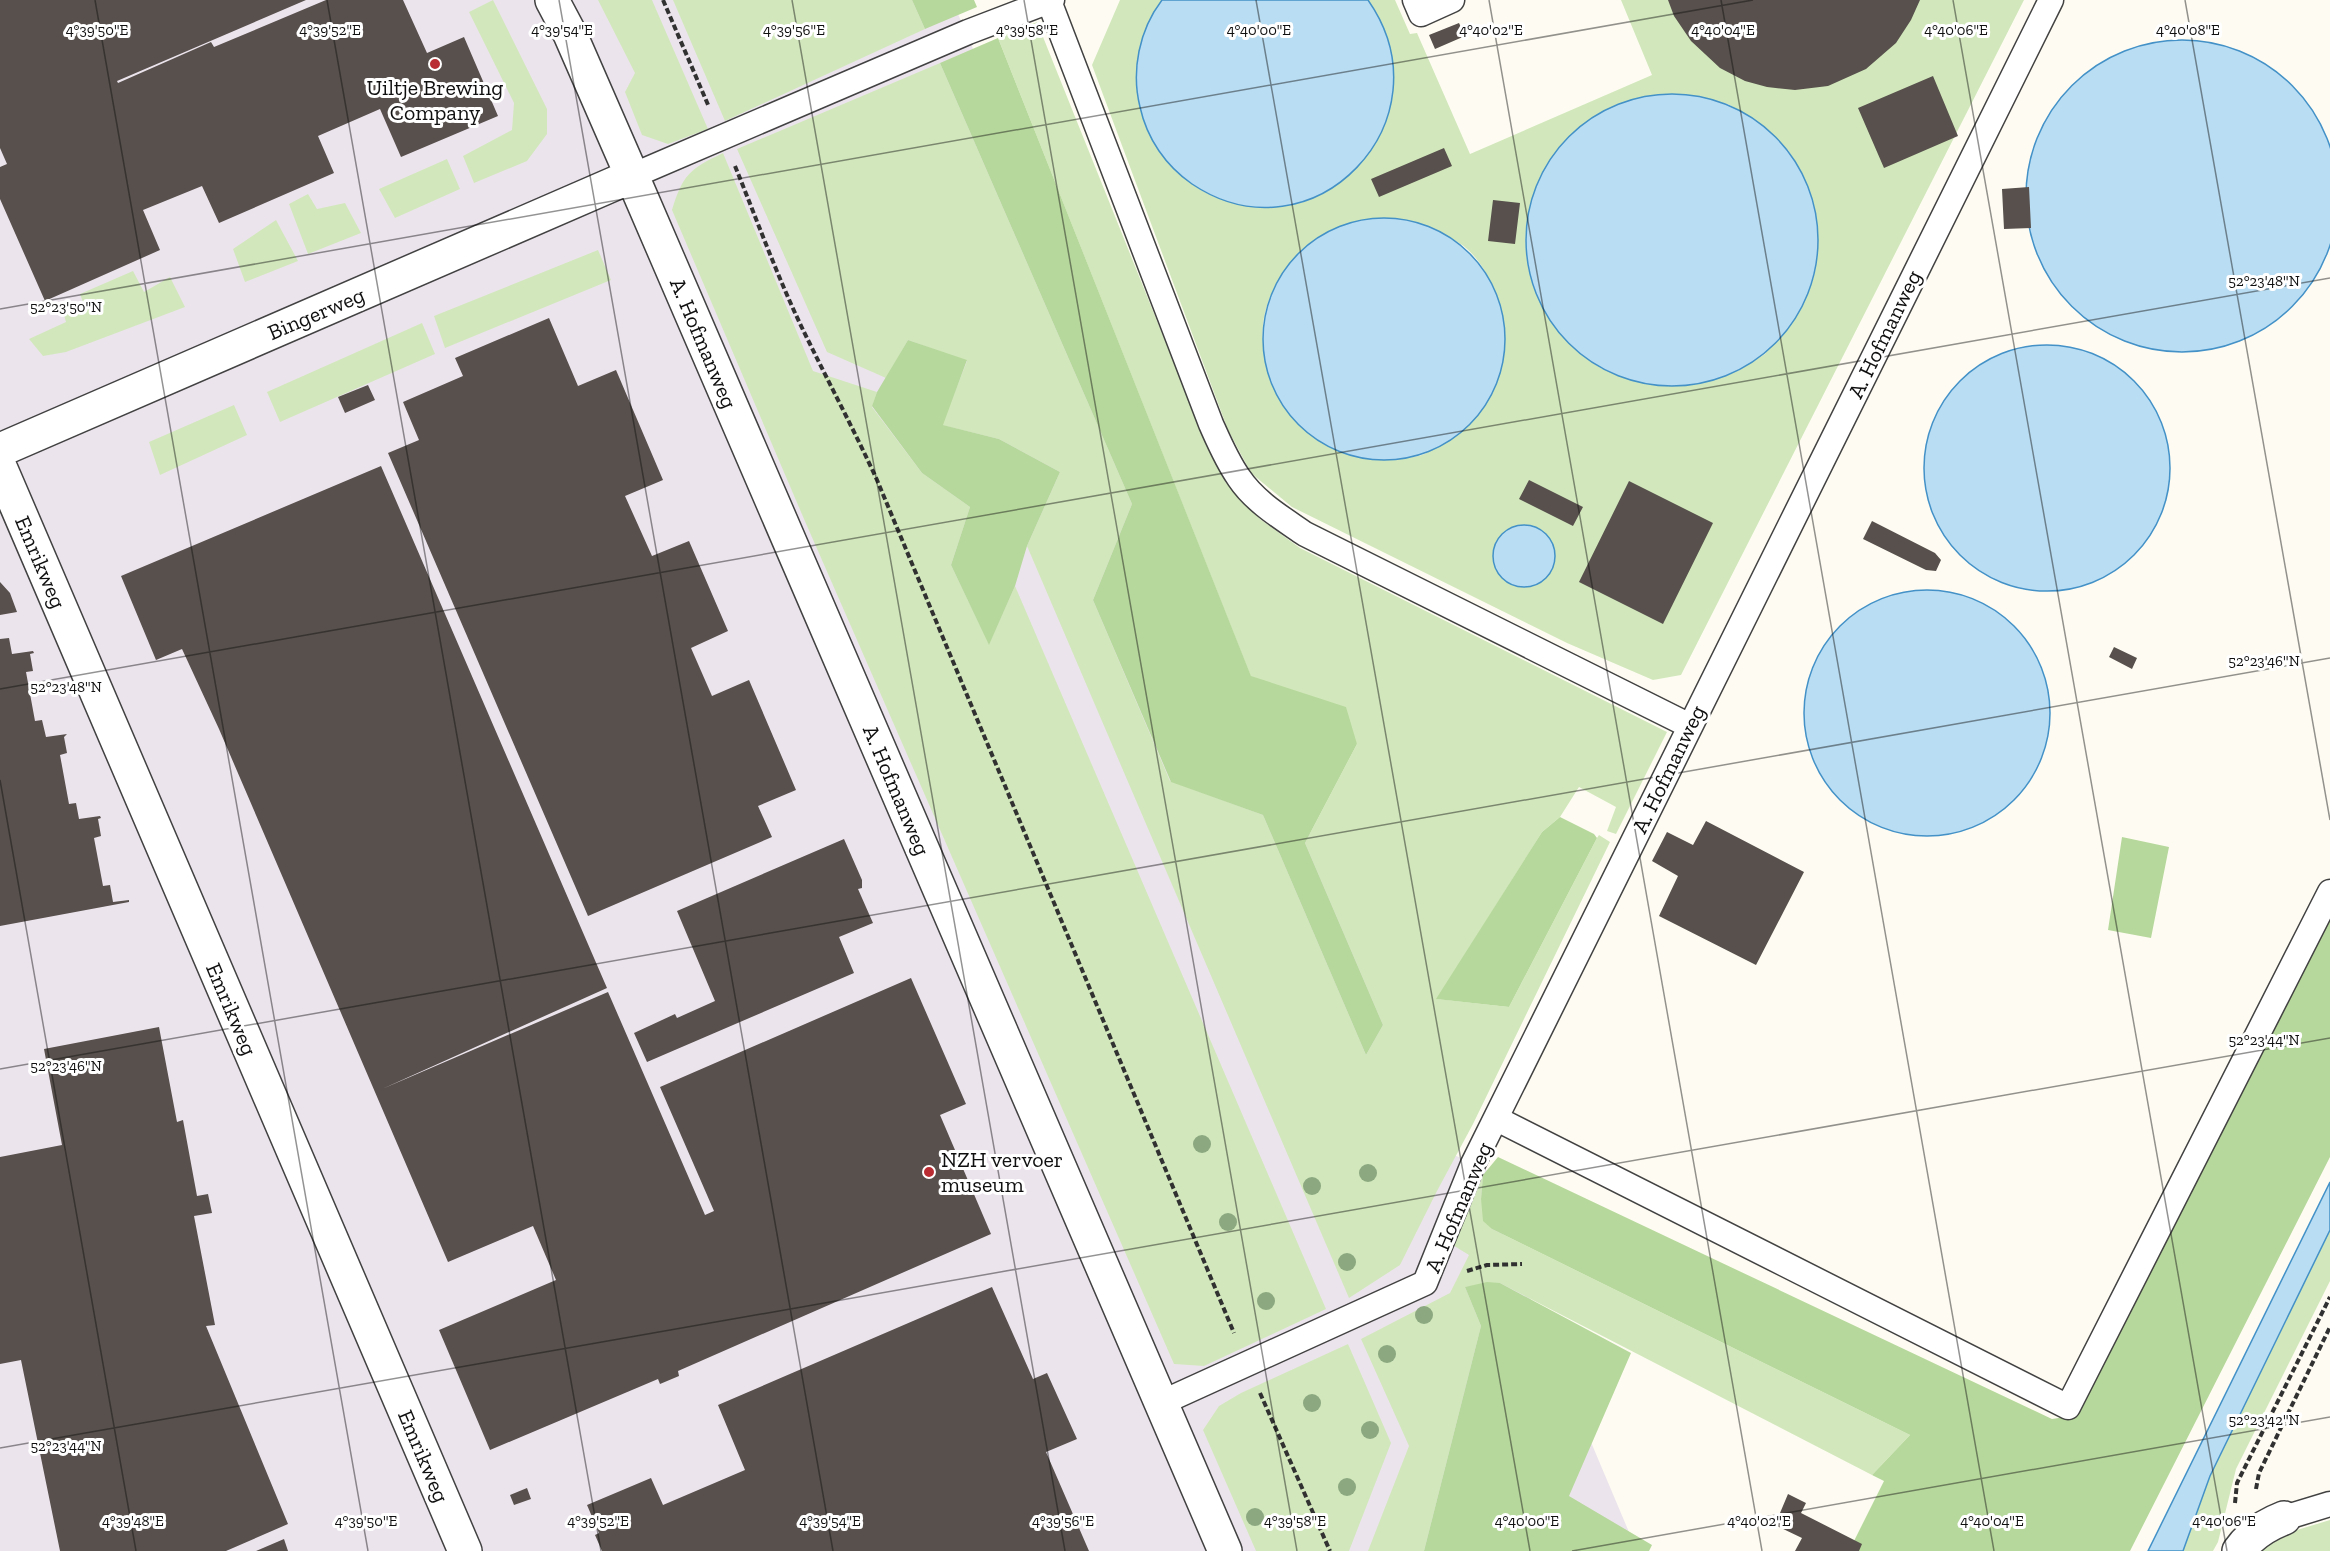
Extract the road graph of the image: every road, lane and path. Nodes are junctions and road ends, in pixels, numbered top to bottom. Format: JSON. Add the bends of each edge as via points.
{"nodes":[{"id":1,"x":552,"y":0,"type":"edge"},
{"id":2,"x":663,"y":0,"type":"edge"},
{"id":3,"x":1415,"y":0,"type":"edge"},
{"id":4,"x":1452,"y":0,"type":"edge"},
{"id":5,"x":2051,"y":0,"type":"edge"},
{"id":6,"x":1050,"y":1,"type":"edge"},
{"id":7,"x":723,"y":138,"type":"junction"},
{"id":8,"x":632,"y":176,"type":"junction"},
{"id":9,"x":0,"y":450,"type":"edge"},
{"id":10,"x":0,"y":467,"type":"edge"},
{"id":11,"x":1690,"y":726,"type":"junction"},
{"id":12,"x":2330,"y":892,"type":"edge"},
{"id":13,"x":1497,"y":1119,"type":"junction"},
{"id":14,"x":1522,"y":1264,"type":"dead end"},
{"id":15,"x":1425,"y":1283,"type":"junction"},
{"id":16,"x":2330,"y":1297,"type":"edge"},
{"id":17,"x":2330,"y":1327,"type":"edge"},
{"id":18,"x":1247,"y":1364,"type":"junction"},
{"id":19,"x":1161,"y":1403,"type":"junction"},
{"id":20,"x":2330,"y":1504,"type":"edge"},
{"id":21,"x":2234,"y":1506,"type":"dead end"},
{"id":22,"x":2277,"y":1521,"type":"junction"},
{"id":23,"x":465,"y":1551,"type":"edge"},
{"id":24,"x":1225,"y":1551,"type":"edge"},
{"id":25,"x":1330,"y":1551,"type":"edge"},
{"id":26,"x":2239,"y":1551,"type":"edge"}],
"edges":[{"from":1,"to":8,"type":"street","name":"A. Hofmanweg"},
{"from":2,"to":7,"type":"path"},
{"from":3,"to":4,"type":"lane","via":[[1421,14]]},
{"from":5,"to":11,"type":"lane","name":"A. Hofmanweg"},
{"from":6,"to":7,"type":"lane","via":[[968,32]]},
{"from":6,"to":11,"type":"lane","via":[[1211,424],[1240,480],[1305,534]]},
{"from":7,"to":8,"type":"lane"},
{"from":7,"to":18,"type":"path","via":[[809,344],[877,480]]},
{"from":8,"to":9,"type":"street","name":"Bingerweg"},
{"from":8,"to":19,"type":"street","name":"A. Hofmanweg"},
{"from":10,"to":23,"type":"street","name":"Emrikweg"},
{"from":11,"to":13,"type":"lane","name":"A. Hofmanweg"},
{"from":12,"to":13,"type":"lane","via":[[2068,1407]]},
{"from":13,"to":15,"type":"lane","name":"A. Hofmanweg","via":[[1473,1164]]},
{"from":14,"to":15,"type":"path","via":[[1487,1265]]},
{"from":15,"to":18,"type":"lane","name":"A. Hofmanweg"},
{"from":16,"to":21,"type":"path","via":[[2238,1483]]},
{"from":17,"to":22,"type":"path","via":[[2259,1473],[2256,1489]]},
{"from":18,"to":19,"type":"lane","name":"A. Hofmanweg"},
{"from":18,"to":25,"type":"path"},
{"from":19,"to":24,"type":"street","name":"A. Hofmanweg"},
{"from":20,"to":22,"type":"lane"},
{"from":22,"to":26,"type":"street","via":[[2246,1541]]}]}
